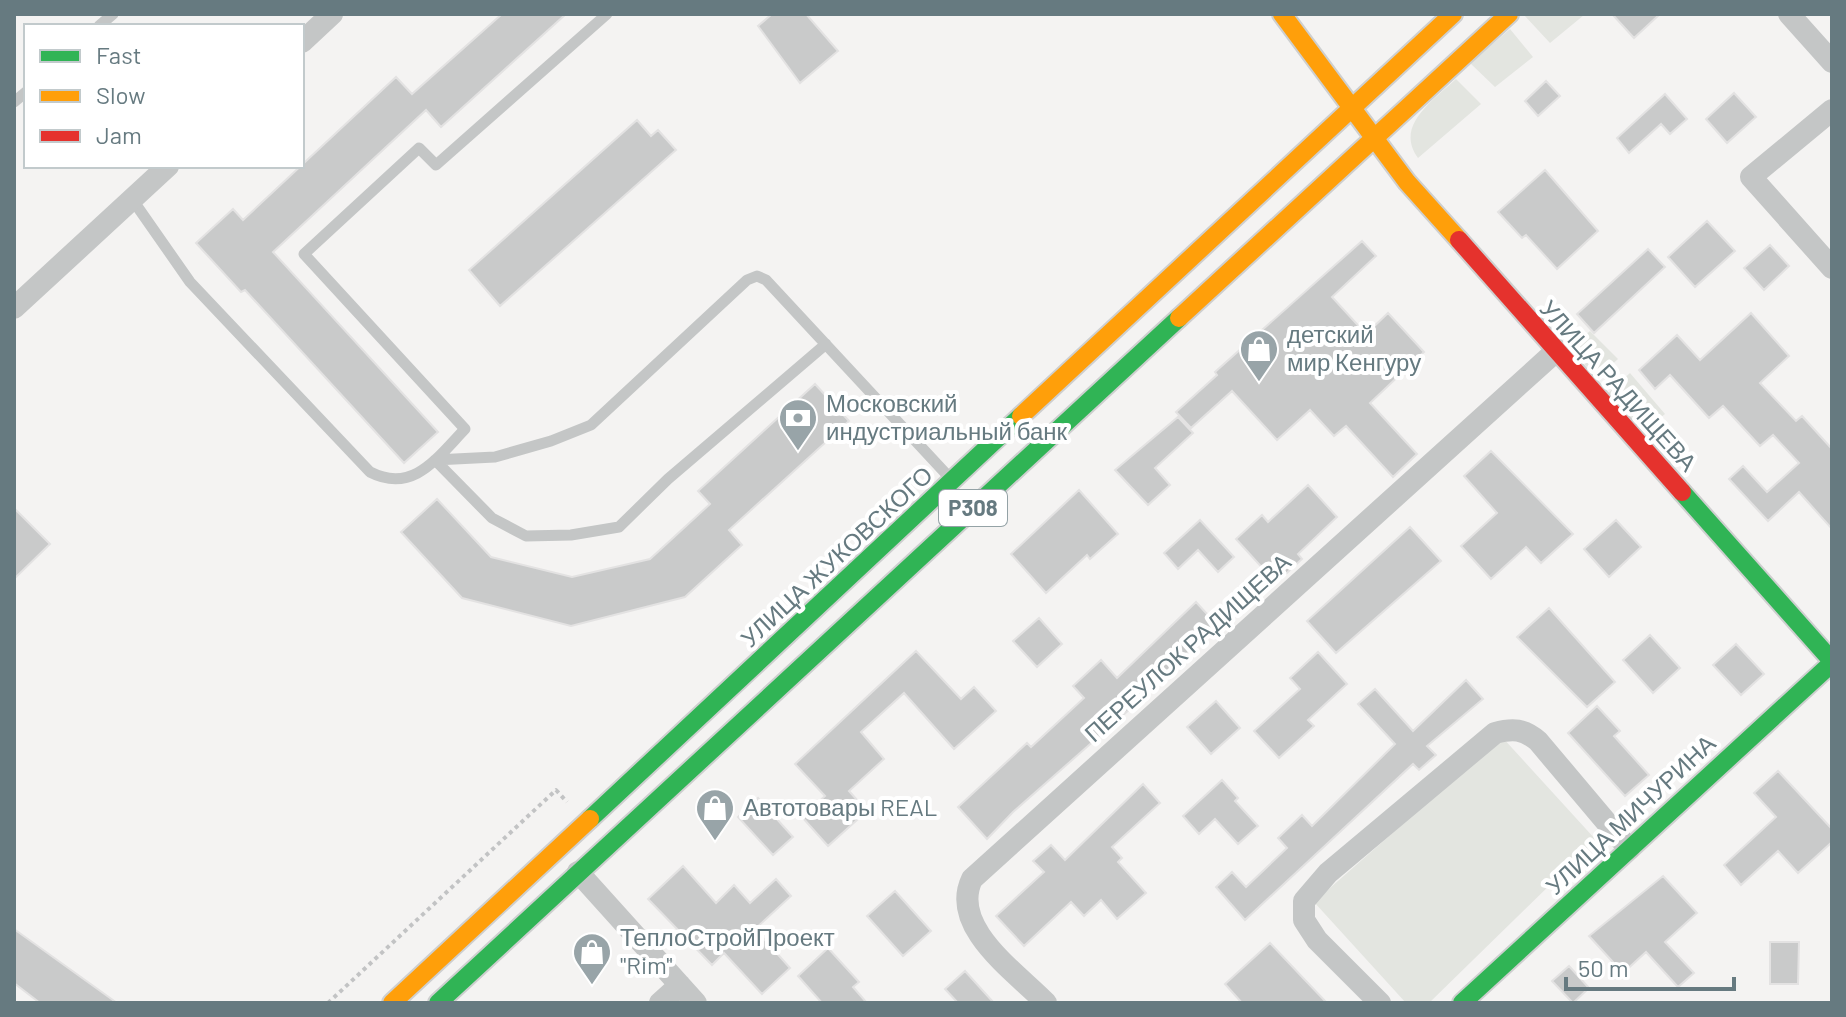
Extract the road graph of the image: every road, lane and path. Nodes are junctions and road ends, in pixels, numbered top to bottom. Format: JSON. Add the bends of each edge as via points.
{"nodes":[{"id":1,"x":607,"y":14,"type":"edge"},
{"id":2,"x":1282,"y":14,"type":"edge"},
{"id":3,"x":1453,"y":14,"type":"edge"},
{"id":4,"x":1509,"y":14,"type":"edge"},
{"id":5,"x":1789,"y":14,"type":"edge"},
{"id":6,"x":324,"y":17,"type":"edge"},
{"id":7,"x":304,"y":40,"type":"edge"},
{"id":8,"x":1832,"y":62,"type":"edge"},
{"id":9,"x":1352,"y":107,"type":"junction"},
{"id":10,"x":1832,"y":110,"type":"edge"},
{"id":11,"x":1373,"y":141,"type":"junction"},
{"id":12,"x":166,"y":168,"type":"edge"},
{"id":13,"x":132,"y":199,"type":"junction"},
{"id":14,"x":1832,"y":268,"type":"edge"},
{"id":15,"x":14,"y":308,"type":"edge"},
{"id":16,"x":826,"y":344,"type":"junction"},
{"id":17,"x":1555,"y":352,"type":"junction"},
{"id":18,"x":435,"y":460,"type":"junction"},
{"id":19,"x":953,"y":481,"type":"junction"},
{"id":20,"x":1832,"y":662,"type":"edge"},
{"id":21,"x":1629,"y":849,"type":"junction"},
{"id":22,"x":578,"y":872,"type":"junction"},
{"id":23,"x":680,"y":985,"type":"junction"},
{"id":24,"x":392,"y":1003,"type":"edge"},
{"id":25,"x":438,"y":1003,"type":"edge"},
{"id":26,"x":660,"y":1003,"type":"edge"},
{"id":27,"x":696,"y":1003,"type":"edge"},
{"id":28,"x":1046,"y":1003,"type":"edge"},
{"id":29,"x":1380,"y":1003,"type":"edge"},
{"id":30,"x":1462,"y":1003,"type":"edge"}],
"edges":[{"from":1,"to":18,"type":"lane","via":[[436,165],[419,148],[304,254],[465,429]]},
{"from":2,"to":9,"type":"main road","name":"УЛИЦА РАДИЩЕВА"},
{"from":3,"to":9,"type":"main road","name":"УЛИЦА ЖУКОВСКОГО","number":"P308"},
{"from":4,"to":11,"type":"main road","number":"P308"},
{"from":5,"to":8,"type":"street"},
{"from":6,"to":7,"type":"street"},
{"from":9,"to":11,"type":"main road","name":"УЛИЦА РАДИЩЕВА"},
{"from":9,"to":19,"type":"main road","name":"УЛИЦА ЖУКОВСКОГО","number":"P308"},
{"from":10,"to":14,"type":"street","via":[[1751,177]]},
{"from":11,"to":17,"type":"main road","name":"УЛИЦА РАДИЩЕВА"},
{"from":11,"to":22,"type":"main road","number":"P308"},
{"from":12,"to":13,"type":"street"},
{"from":13,"to":15,"type":"street"},
{"from":13,"to":18,"type":"lane","via":[[190,282],[370,472],[389,482],[407,480]]},
{"from":16,"to":18,"type":"lane","via":[[766,280],[752,277],[591,425],[495,457]]},
{"from":16,"to":18,"type":"lane","via":[[619,527],[526,536],[492,518]]},
{"from":16,"to":19,"type":"lane"},
{"from":17,"to":20,"type":"main road","name":"УЛИЦА РАДИЩЕВА"},
{"from":17,"to":28,"type":"street","name":"ПЕРЕУЛОК РАДИЩЕВА","via":[[972,879],[966,904],[975,930]]},
{"from":19,"to":24,"type":"main road","name":"УЛИЦА ЖУКОВСКОГО","number":"P308"},
{"from":20,"to":21,"type":"main road","name":"УЛИЦА МИЧУРИНА"},
{"from":21,"to":29,"type":"street","via":[[1528,732],[1495,733],[1328,873],[1304,901],[1304,920],[1317,940]]},
{"from":21,"to":30,"type":"main road","name":"УЛИЦА МИЧУРИНА"},
{"from":22,"to":23,"type":"street"},
{"from":22,"to":25,"type":"main road","number":"P308"},
{"from":23,"to":26,"type":"street"},
{"from":23,"to":27,"type":"street"}]}
